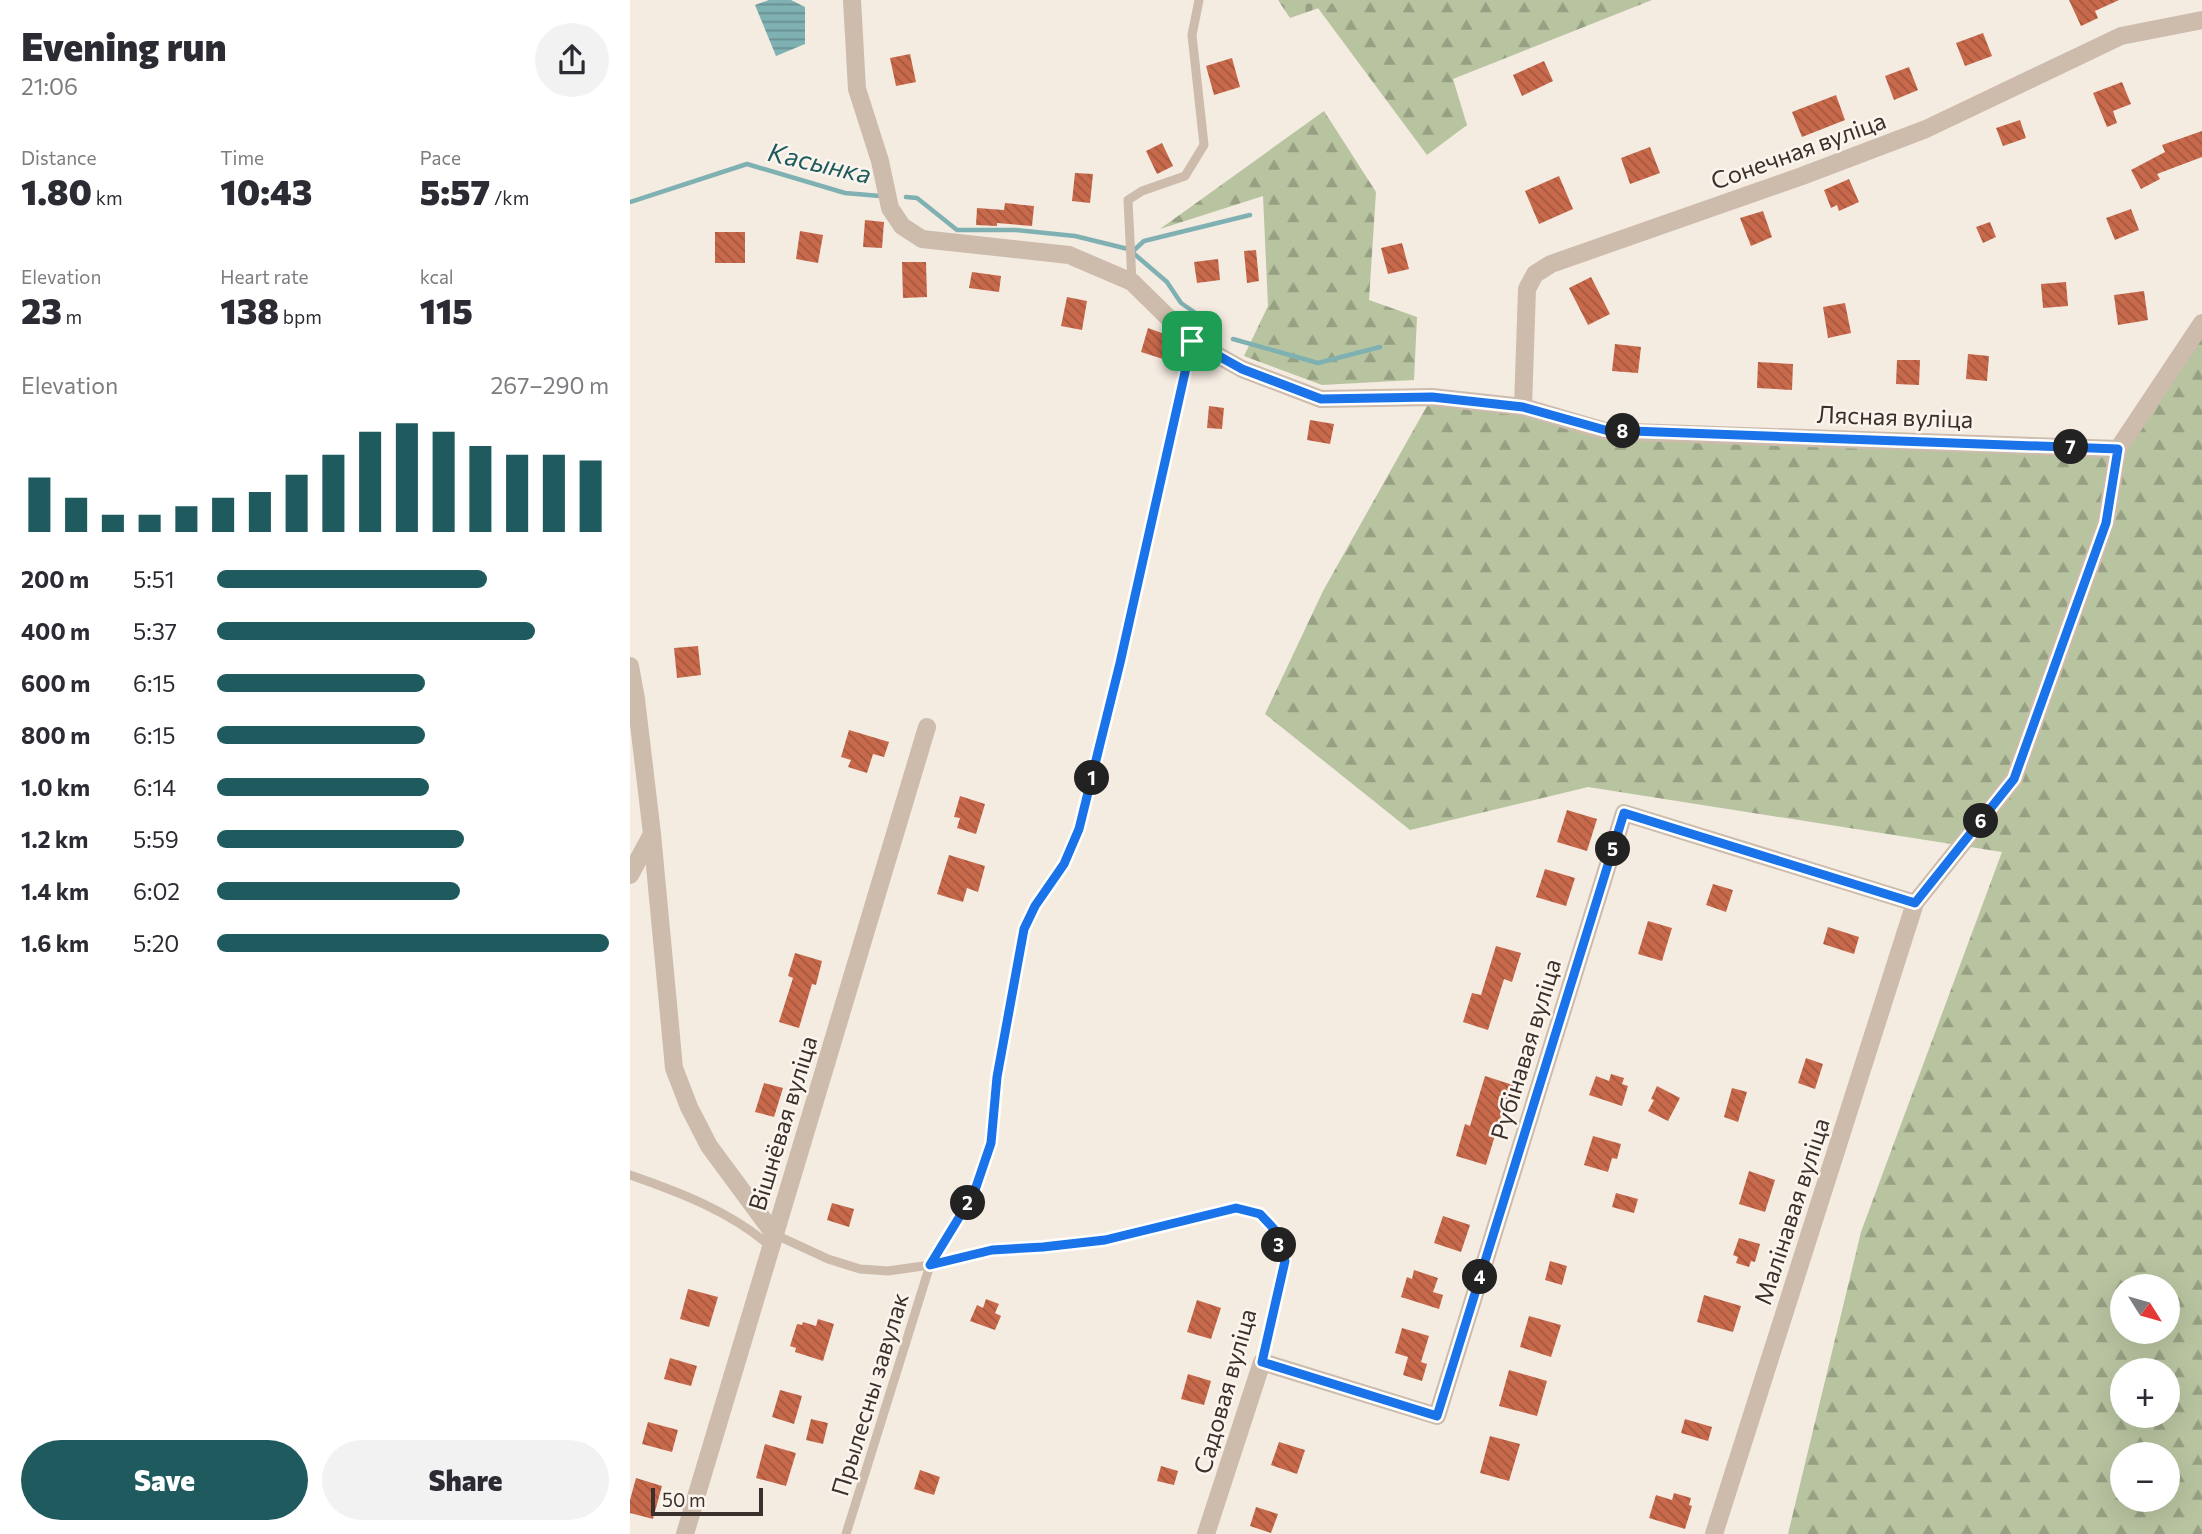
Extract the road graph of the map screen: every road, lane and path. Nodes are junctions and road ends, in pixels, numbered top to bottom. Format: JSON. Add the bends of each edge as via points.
{"nodes":[{"id":1,"x":852,"y":0,"type":"edge"},
{"id":2,"x":1199,"y":0,"type":"edge"},
{"id":3,"x":2202,"y":20,"type":"edge"},
{"id":4,"x":1132,"y":282,"type":"junction"},
{"id":5,"x":2202,"y":323,"type":"edge"},
{"id":6,"x":1192,"y":341,"type":"junction"},
{"id":7,"x":1523,"y":407,"type":"junction"},
{"id":8,"x":2118,"y":449,"type":"junction"},
{"id":9,"x":630,"y":666,"type":"edge"},
{"id":10,"x":927,"y":727,"type":"dead end"},
{"id":11,"x":652,"y":834,"type":"junction"},
{"id":12,"x":630,"y":875,"type":"edge"},
{"id":13,"x":1915,"y":903,"type":"junction"},
{"id":14,"x":630,"y":1175,"type":"edge"},
{"id":15,"x":773,"y":1240,"type":"junction"},
{"id":16,"x":930,"y":1265,"type":"junction"},
{"id":17,"x":1262,"y":1362,"type":"junction"},
{"id":18,"x":685,"y":1534,"type":"edge"},
{"id":19,"x":846,"y":1534,"type":"edge"},
{"id":20,"x":1206,"y":1534,"type":"edge"},
{"id":21,"x":1714,"y":1534,"type":"edge"}],
"edges":[{"from":1,"to":4,"type":"street","via":[[857,89],[890,208],[902,226],[922,239],[1069,255]]},
{"from":2,"to":4,"type":"lane","via":[[1192,35],[1204,145],[1185,176],[1128,200]]},
{"from":3,"to":7,"type":"street","name":"Сонечная вуліца","via":[[2121,36],[1926,129],[1551,264],[1535,274],[1527,289]]},
{"from":4,"to":6,"type":"street","name":"Лясная вуліца"},
{"from":5,"to":8,"type":"street"},
{"from":6,"to":7,"type":"street","name":"Лясная вуліца","via":[[1242,369],[1321,399],[1432,397]]},
{"from":6,"to":16,"type":"path","via":[[1079,829],[1064,864],[1024,929],[997,1077],[991,1143],[974,1193]]},
{"from":7,"to":8,"type":"street","name":"Лясная вуліца","via":[[1605,430]]},
{"from":8,"to":13,"type":"street","via":[[2106,523],[2014,779]]},
{"from":9,"to":11,"type":"street"},
{"from":10,"to":15,"type":"street","name":"Вішнёвая вуліца"},
{"from":11,"to":12,"type":"street"},
{"from":11,"to":15,"type":"street","via":[[674,1068],[709,1146]]},
{"from":13,"to":17,"type":"street","name":"Рубінавая вуліца","via":[[1624,813],[1437,1416]]},
{"from":13,"to":21,"type":"street","name":"Малінавая вуліца"},
{"from":14,"to":15,"type":"lane"},
{"from":15,"to":16,"type":"lane","via":[[860,1269],[888,1271]]},
{"from":15,"to":18,"type":"street","name":"Вішнёвая вуліца"},
{"from":16,"to":17,"type":"lane","name":"Садовая вуліца","via":[[992,1250],[1105,1240],[1236,1208],[1260,1214],[1274,1229],[1285,1261]]},
{"from":16,"to":19,"type":"lane","name":"Прылесны завулак"},
{"from":17,"to":20,"type":"street","name":"Садовая вуліца"}]}
